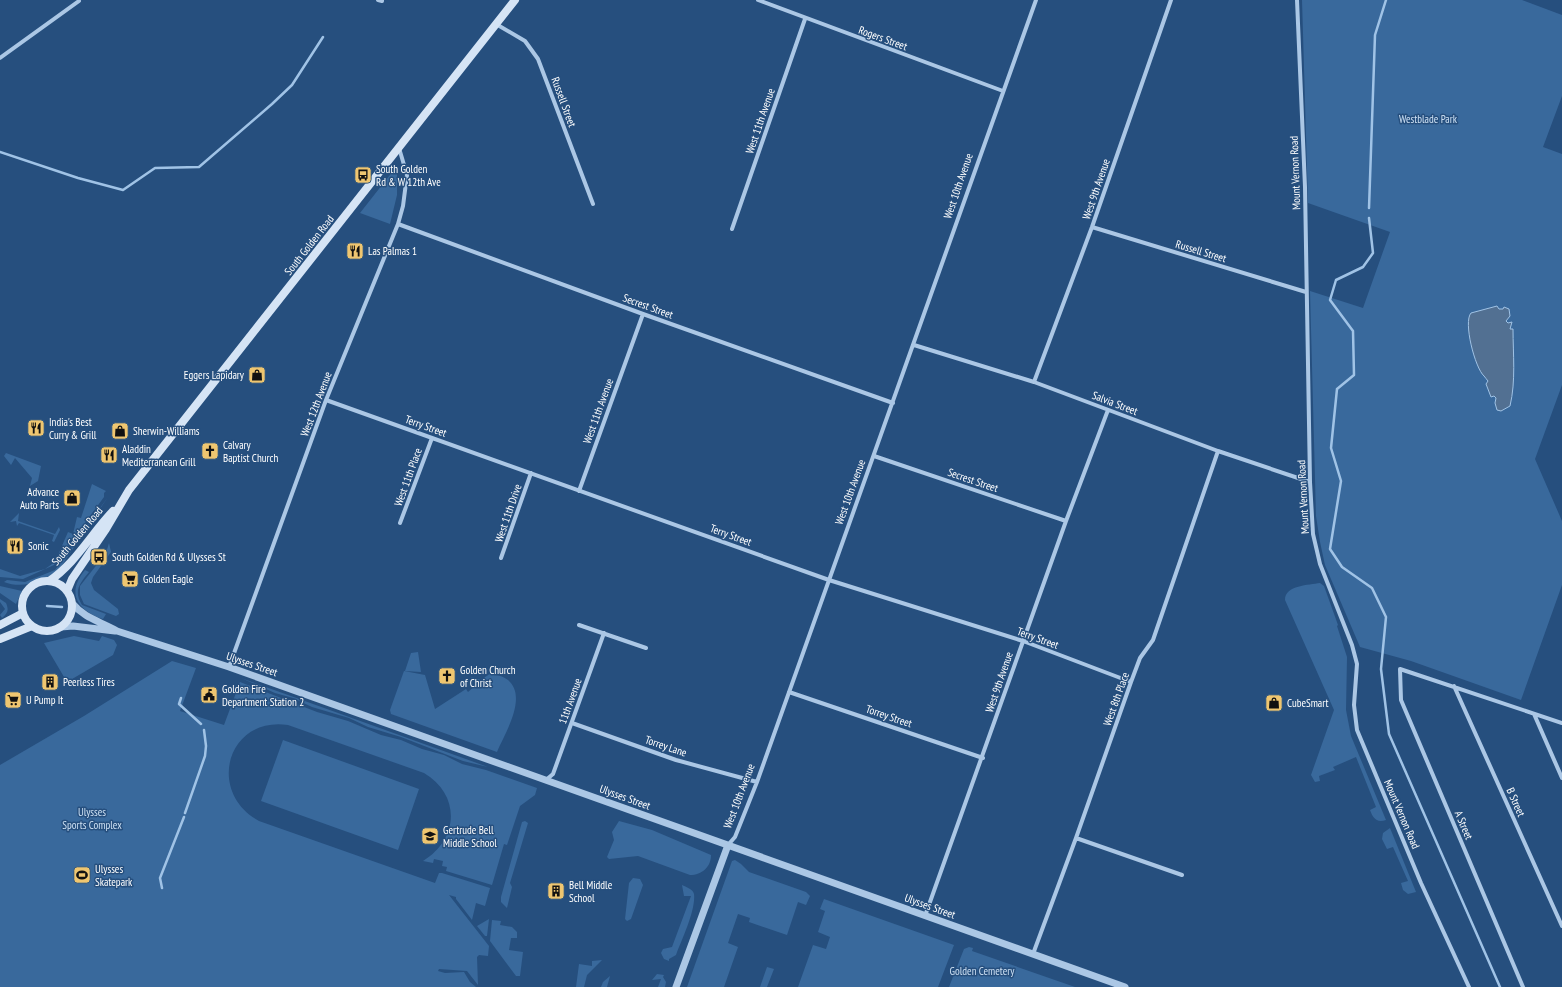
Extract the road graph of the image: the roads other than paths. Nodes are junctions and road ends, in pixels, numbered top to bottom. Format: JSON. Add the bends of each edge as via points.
{"nodes":[{"id":1,"x":79,"y":0,"type":"edge"},
{"id":2,"x":515,"y":0,"type":"edge"},
{"id":3,"x":758,"y":0,"type":"edge"},
{"id":4,"x":1036,"y":0,"type":"edge"},
{"id":5,"x":1171,"y":0,"type":"edge"},
{"id":6,"x":1297,"y":0,"type":"edge"},
{"id":7,"x":805,"y":19,"type":"junction"},
{"id":8,"x":496,"y":24,"type":"junction"},
{"id":9,"x":0,"y":58,"type":"edge"},
{"id":10,"x":1003,"y":91,"type":"junction"},
{"id":11,"x":399,"y":148,"type":"junction"},
{"id":12,"x":593,"y":204,"type":"dead end"},
{"id":13,"x":398,"y":224,"type":"junction"},
{"id":14,"x":1092,"y":227,"type":"junction"},
{"id":15,"x":732,"y":229,"type":"dead end"},
{"id":16,"x":1306,"y":292,"type":"junction"},
{"id":17,"x":642,"y":314,"type":"junction"},
{"id":18,"x":914,"y":345,"type":"junction"},
{"id":19,"x":1034,"y":382,"type":"junction"},
{"id":20,"x":326,"y":400,"type":"junction"},
{"id":21,"x":893,"y":403,"type":"junction"},
{"id":22,"x":1108,"y":410,"type":"junction"},
{"id":23,"x":432,"y":438,"type":"junction"},
{"id":24,"x":1218,"y":451,"type":"junction"},
{"id":25,"x":874,"y":456,"type":"junction"},
{"id":26,"x":531,"y":473,"type":"junction"},
{"id":27,"x":1310,"y":482,"type":"junction"},
{"id":28,"x":579,"y":491,"type":"junction"},
{"id":29,"x":120,"y":503,"type":"junction"},
{"id":30,"x":1066,"y":521,"type":"junction"},
{"id":31,"x":400,"y":523,"type":"dead end"},
{"id":32,"x":502,"y":558,"type":"dead end"},
{"id":33,"x":829,"y":580,"type":"junction"},
{"id":34,"x":49,"y":581,"type":"junction"},
{"id":35,"x":66,"y":591,"type":"junction"},
{"id":36,"x":72,"y":603,"type":"junction"},
{"id":37,"x":23,"y":613,"type":"junction"},
{"id":38,"x":0,"y":624,"type":"edge"},
{"id":39,"x":580,"y":625,"type":"dead end"},
{"id":40,"x":32,"y":626,"type":"junction"},
{"id":41,"x":61,"y":627,"type":"junction"},
{"id":42,"x":117,"y":631,"type":"junction"},
{"id":43,"x":604,"y":634,"type":"junction"},
{"id":44,"x":0,"y":639,"type":"edge"},
{"id":45,"x":1023,"y":641,"type":"junction"},
{"id":46,"x":646,"y":648,"type":"dead end"},
{"id":47,"x":229,"y":667,"type":"junction"},
{"id":48,"x":1131,"y":682,"type":"junction"},
{"id":49,"x":1454,"y":686,"type":"junction"},
{"id":50,"x":789,"y":692,"type":"junction"},
{"id":51,"x":1534,"y":714,"type":"junction"},
{"id":52,"x":572,"y":723,"type":"junction"},
{"id":53,"x":1562,"y":723,"type":"edge"},
{"id":54,"x":983,"y":758,"type":"junction"},
{"id":55,"x":1562,"y":778,"type":"edge"},
{"id":56,"x":546,"y":781,"type":"junction"},
{"id":57,"x":757,"y":782,"type":"junction"},
{"id":58,"x":1076,"y":838,"type":"junction"},
{"id":59,"x":728,"y":845,"type":"junction"},
{"id":60,"x":1182,"y":875,"type":"dead end"},
{"id":61,"x":925,"y":916,"type":"junction"},
{"id":62,"x":1562,"y":926,"type":"edge"},
{"id":63,"x":1033,"y":954,"type":"junction"},
{"id":64,"x":676,"y":987,"type":"edge"},
{"id":65,"x":1125,"y":987,"type":"edge"},
{"id":66,"x":1469,"y":987,"type":"edge"},
{"id":67,"x":1523,"y":987,"type":"edge"}],
"edges":[{"from":1,"to":9,"type":"street"},
{"from":2,"to":8,"type":"main road","name":"South Golden Road"},
{"from":3,"to":7,"type":"street","name":"Rogers Street"},
{"from":4,"to":10,"type":"street","name":"West 10th Avenue"},
{"from":5,"to":14,"type":"street","name":"West 9th Avenue"},
{"from":6,"to":16,"type":"street","name":"Mount Vernon Road","via":[[1305,187]]},
{"from":7,"to":10,"type":"street","name":"Rogers Street"},
{"from":7,"to":15,"type":"street","name":"West 11th Avenue"},
{"from":8,"to":11,"type":"main road","name":"South Golden Road"},
{"from":8,"to":12,"type":"street","name":"Russell Street","via":[[525,41],[538,59]]},
{"from":10,"to":18,"type":"street","name":"West 10th Avenue"},
{"from":11,"to":13,"type":"street","name":"West 12th Avenue","via":[[407,175]]},
{"from":11,"to":29,"type":"main road","name":"South Golden Road"},
{"from":13,"to":17,"type":"street","name":"Secrest Street"},
{"from":13,"to":20,"type":"street","name":"West 12th Avenue"},
{"from":14,"to":16,"type":"street","name":"Russell Street"},
{"from":14,"to":19,"type":"street","name":"West 9th Avenue"},
{"from":16,"to":27,"type":"street","name":"Mount Vernon Road"},
{"from":17,"to":21,"type":"street","name":"Secrest Street"},
{"from":17,"to":28,"type":"street","name":"West 11th Avenue"},
{"from":18,"to":19,"type":"street","name":"Salvia Street"},
{"from":18,"to":21,"type":"street","name":"West 10th Avenue"},
{"from":19,"to":22,"type":"street","name":"Salvia Street"},
{"from":20,"to":23,"type":"street","name":"Terry Street"},
{"from":20,"to":47,"type":"street","name":"West 12th Avenue"},
{"from":21,"to":25,"type":"street","name":"West 10th Avenue"},
{"from":22,"to":24,"type":"street","name":"Salvia Street"},
{"from":22,"to":30,"type":"street","name":"West 9th Avenue"},
{"from":23,"to":26,"type":"street","name":"Terry Street"},
{"from":23,"to":31,"type":"street","name":"West 11th Place"},
{"from":24,"to":27,"type":"street","name":"Salvia Street"},
{"from":24,"to":48,"type":"street","name":"West 8th Place","via":[[1153,640],[1140,658]]},
{"from":25,"to":30,"type":"street","name":"Secrest Street"},
{"from":25,"to":33,"type":"street","name":"West 10th Avenue"},
{"from":26,"to":28,"type":"street","name":"Terry Street"},
{"from":26,"to":32,"type":"street","name":"West 11th Drive"},
{"from":27,"to":66,"type":"street","name":"Mount Vernon Road","via":[[1313,534],[1320,564],[1357,664],[1354,705],[1358,730],[1421,883]]},
{"from":28,"to":33,"type":"street","name":"Terry Street"},
{"from":29,"to":34,"type":"main road","name":"South Golden Road","via":[[64,571]]},
{"from":29,"to":35,"type":"main road","name":"South Golden Road"},
{"from":30,"to":45,"type":"street","name":"West 9th Avenue"},
{"from":33,"to":45,"type":"street","name":"Terry Street"},
{"from":33,"to":50,"type":"street","name":"West 10th Avenue"},
{"from":34,"to":35,"type":"main road","via":[[59,584]]},
{"from":34,"to":37,"type":"main road","via":[[31,587],[26,594]]},
{"from":35,"to":36,"type":"main road"},
{"from":36,"to":41,"type":"main road","via":[[70,616]]},
{"from":36,"to":42,"type":"street","name":"Ulysses Street","via":[[88,618]]},
{"from":37,"to":38,"type":"main road"},
{"from":37,"to":40,"type":"main road"},
{"from":39,"to":43,"type":"street"},
{"from":40,"to":41,"type":"main road","via":[[42,631],[52,631]]},
{"from":40,"to":44,"type":"main road"},
{"from":41,"to":42,"type":"street","name":"Ulysses Street"},
{"from":42,"to":47,"type":"street","name":"Ulysses Street"},
{"from":43,"to":46,"type":"street"},
{"from":43,"to":52,"type":"street","name":"11th Avenue"},
{"from":45,"to":48,"type":"street","name":"Terry Street"},
{"from":45,"to":54,"type":"street","name":"West 9th Avenue"},
{"from":47,"to":56,"type":"street","name":"Ulysses Street"},
{"from":48,"to":58,"type":"street","name":"West 8th Place"},
{"from":49,"to":51,"type":"street"},
{"from":49,"to":62,"type":"street","name":"B Street"},
{"from":49,"to":67,"type":"street","name":"A Street","via":[[1400,668],[1401,700]]},
{"from":50,"to":54,"type":"street","name":"Torrey Street"},
{"from":50,"to":57,"type":"street","name":"West 10th Avenue"},
{"from":51,"to":53,"type":"street"},
{"from":51,"to":55,"type":"street"},
{"from":52,"to":56,"type":"street","name":"11th Avenue","via":[[553,774]]},
{"from":52,"to":57,"type":"street","name":"Torrey Lane","via":[[676,760]]},
{"from":54,"to":61,"type":"street","name":"West 9th Avenue"},
{"from":56,"to":59,"type":"street","name":"Ulysses Street"},
{"from":57,"to":59,"type":"street","name":"West 10th Avenue","via":[[736,836]]},
{"from":58,"to":60,"type":"street"},
{"from":58,"to":63,"type":"street","name":"West 8th Place"},
{"from":59,"to":61,"type":"street","name":"Ulysses Street"},
{"from":59,"to":64,"type":"street","name":"West 10th Avenue"},
{"from":61,"to":63,"type":"street","name":"Ulysses Street"},
{"from":63,"to":65,"type":"street","name":"Ulysses Street"}]}
